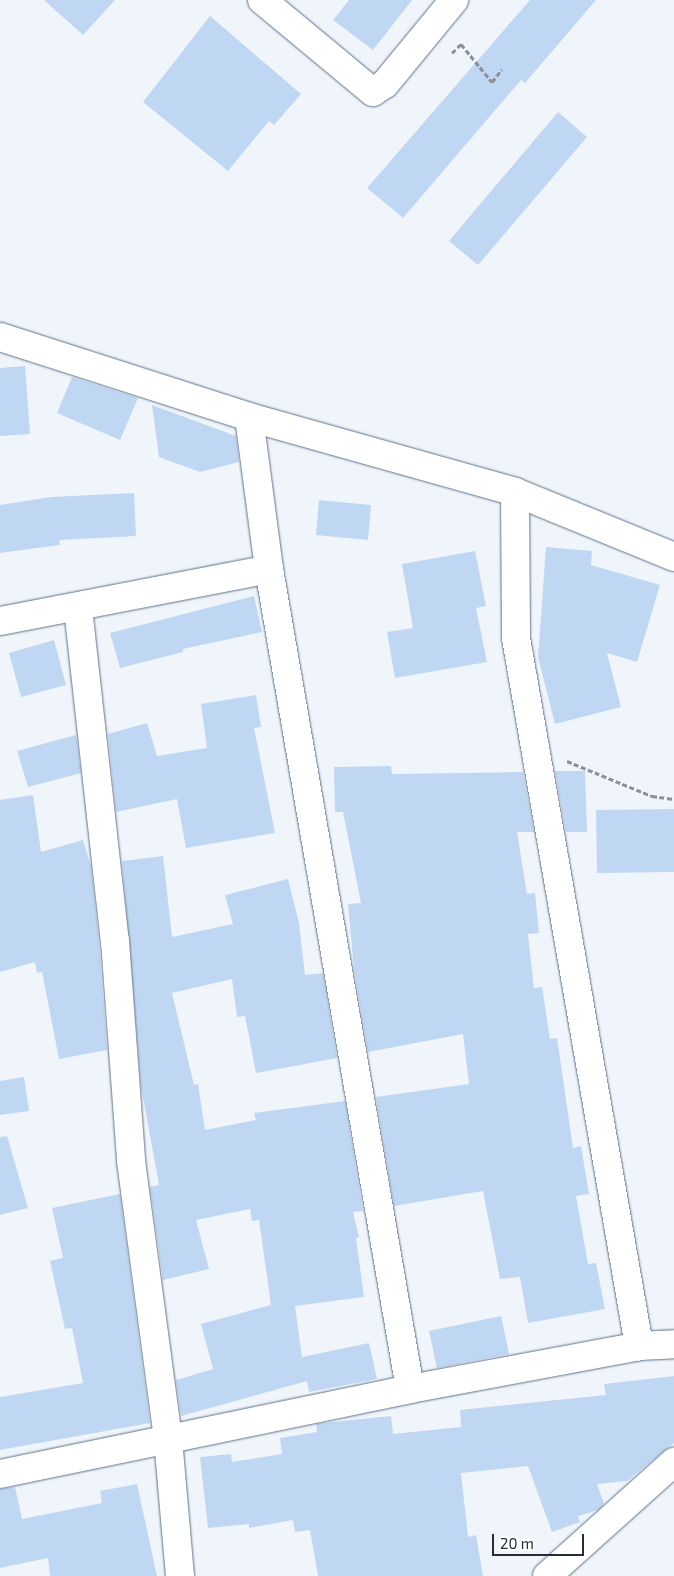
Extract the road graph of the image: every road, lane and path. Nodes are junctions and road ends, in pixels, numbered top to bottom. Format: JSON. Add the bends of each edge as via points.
{"nodes":[{"id":1,"x":262,"y":0,"type":"edge"},
{"id":2,"x":454,"y":0,"type":"edge"},
{"id":3,"x":448,"y":56,"type":"dead end"},
{"id":4,"x":502,"y":69,"type":"dead end"},
{"id":5,"x":0,"y":337,"type":"edge"},
{"id":6,"x":250,"y":417,"type":"junction"},
{"id":7,"x":515,"y":492,"type":"junction"},
{"id":8,"x":674,"y":556,"type":"edge"},
{"id":9,"x":269,"y":569,"type":"junction"},
{"id":10,"x":78,"y":608,"type":"junction"},
{"id":11,"x":0,"y":621,"type":"edge"},
{"id":12,"x":535,"y":747,"type":"junction"},
{"id":13,"x":674,"y":799,"type":"edge"},
{"id":14,"x":674,"y":1344,"type":"edge"},
{"id":15,"x":639,"y":1346,"type":"junction"},
{"id":16,"x":410,"y":1389,"type":"junction"},
{"id":17,"x":168,"y":1439,"type":"junction"},
{"id":18,"x":674,"y":1462,"type":"edge"},
{"id":19,"x":0,"y":1474,"type":"edge"},
{"id":20,"x":180,"y":1576,"type":"edge"},
{"id":21,"x":548,"y":1576,"type":"edge"}],
"edges":[{"from":1,"to":2,"type":"street","via":[[373,92],[385,84]]},
{"from":3,"to":4,"type":"path","via":[[461,44],[492,82]]},
{"from":5,"to":6,"type":"street"},
{"from":6,"to":7,"type":"street"},
{"from":6,"to":9,"type":"street"},
{"from":7,"to":8,"type":"street"},
{"from":7,"to":12,"type":"street","via":[[516,638]]},
{"from":9,"to":10,"type":"street"},
{"from":9,"to":16,"type":"street"},
{"from":10,"to":11,"type":"street"},
{"from":10,"to":17,"type":"street","via":[[115,942],[131,1160]]},
{"from":12,"to":13,"type":"path","via":[[652,796]]},
{"from":12,"to":15,"type":"street"},
{"from":14,"to":15,"type":"street"},
{"from":15,"to":16,"type":"street"},
{"from":16,"to":17,"type":"street"},
{"from":17,"to":19,"type":"street"},
{"from":17,"to":20,"type":"street"},
{"from":18,"to":21,"type":"street"}]}
